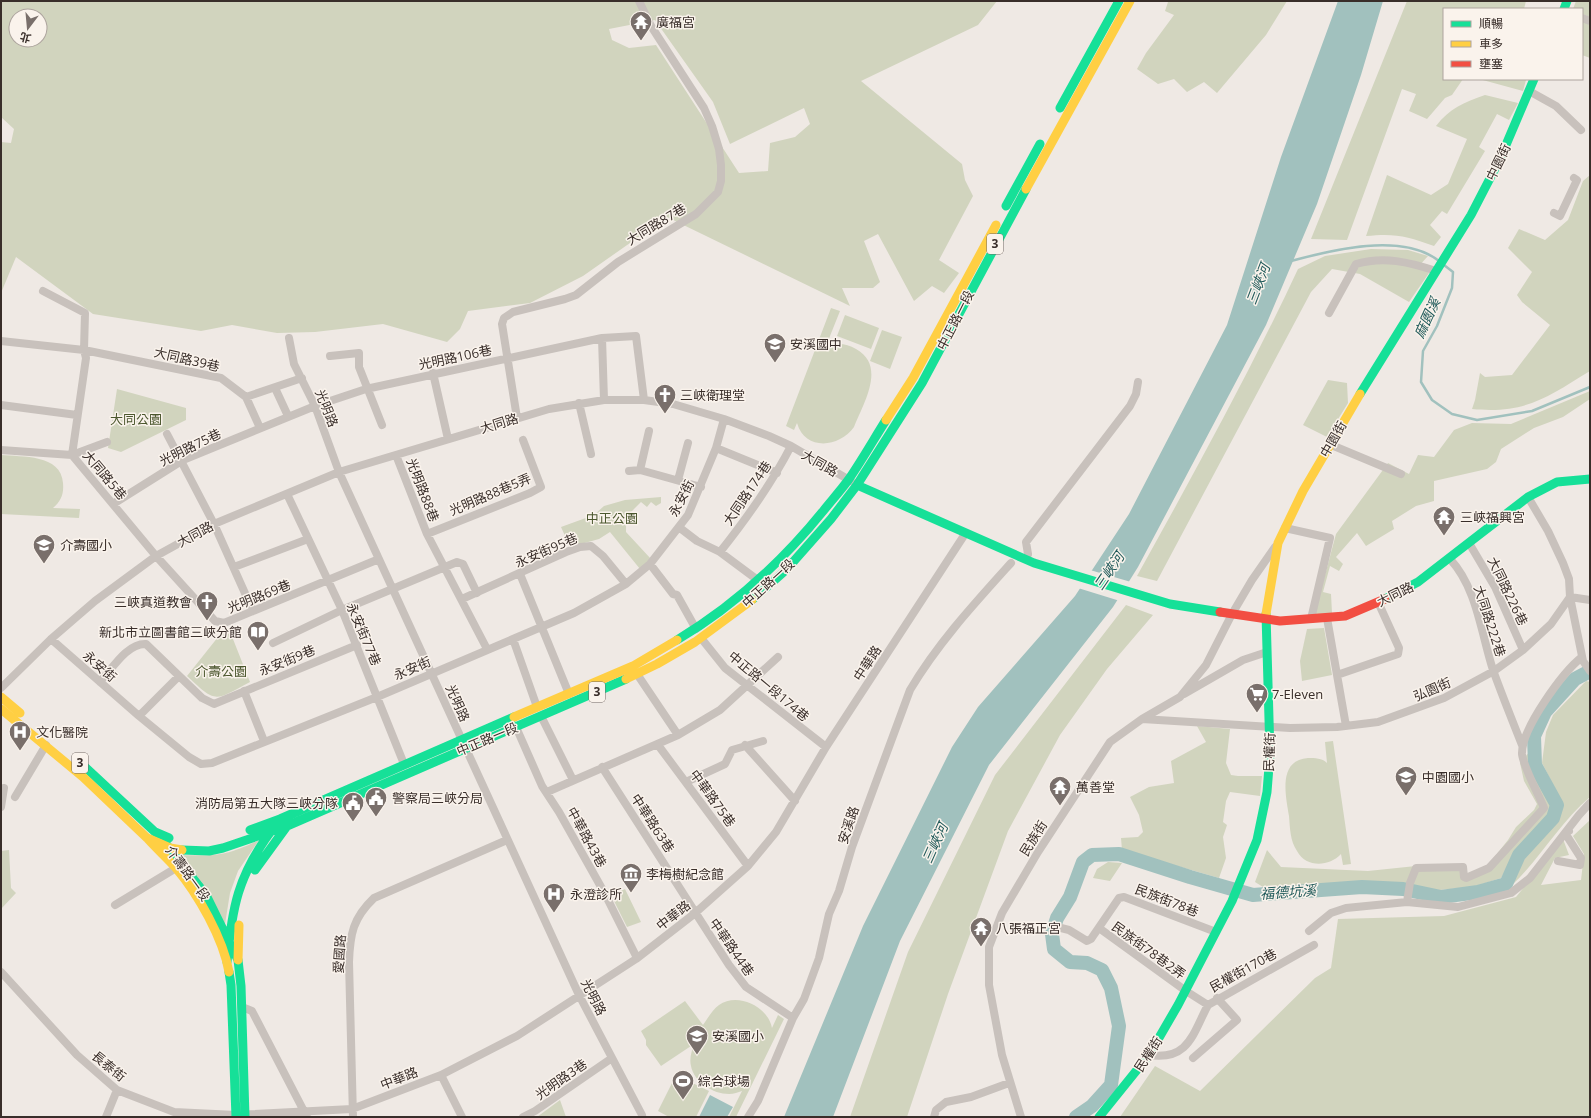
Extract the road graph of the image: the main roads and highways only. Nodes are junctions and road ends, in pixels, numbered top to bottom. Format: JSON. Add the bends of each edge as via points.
{"nodes":[{"id":1,"x":1119,"y":1,"type":"edge"},
{"id":2,"x":1130,"y":1,"type":"edge"},
{"id":3,"x":1534,"y":80,"type":"edge"},
{"id":4,"x":1054,"y":117,"type":"dead end"},
{"id":5,"x":1043,"y":138,"type":"dead end"},
{"id":6,"x":1590,"y":479,"type":"edge"},
{"id":7,"x":857,"y":484,"type":"junction"},
{"id":8,"x":1265,"y":620,"type":"junction"},
{"id":9,"x":1,"y":697,"type":"edge"},
{"id":10,"x":1,"y":709,"type":"edge"},
{"id":11,"x":463,"y":744,"type":"junction"},
{"id":12,"x":381,"y":779,"type":"junction"},
{"id":13,"x":280,"y":819,"type":"junction"},
{"id":14,"x":287,"y":826,"type":"junction"},
{"id":15,"x":155,"y":832,"type":"junction"},
{"id":16,"x":270,"y":832,"type":"junction"},
{"id":17,"x":147,"y":838,"type":"junction"},
{"id":18,"x":170,"y":848,"type":"junction"},
{"id":19,"x":229,"y":940,"type":"junction"},
{"id":20,"x":238,"y":960,"type":"junction"},
{"id":21,"x":227,"y":962,"type":"junction"},
{"id":22,"x":240,"y":1116,"type":"edge"},
{"id":23,"x":1100,"y":1117,"type":"edge"}],
"edges":[{"from":1,"to":4,"type":"main road"},
{"from":2,"to":7,"type":"main road","name":"中正路一段","number":"3","via":[[922,383]]},
{"from":3,"to":8,"type":"main road","name":"中園街","via":[[1500,159],[1456,241],[1395,336],[1303,491],[1278,543]]},
{"from":5,"to":11,"type":"main road","name":"中正路一段","number":"3","via":[[913,378],[848,480],[780,561],[759,581],[696,629],[633,666],[537,707]]},
{"from":6,"to":8,"type":"main road","name":"大同路","via":[[1557,482],[1528,497],[1418,582],[1378,602],[1345,616]]},
{"from":7,"to":8,"type":"main road","name":"大同路","via":[[1034,564],[1170,604]]},
{"from":7,"to":11,"type":"main road","name":"中正路一段","number":"3","via":[[831,519],[786,570],[763,591],[701,638],[638,674],[516,727]]},
{"from":8,"to":23,"type":"main road","name":"民權街","via":[[1270,727],[1267,792],[1257,840],[1242,880],[1186,991],[1149,1055]]},
{"from":9,"to":15,"type":"main road","name":"介壽路一段","number":"3","via":[[88,769]]},
{"from":10,"to":17,"type":"main road","name":"介壽路一段","number":"3","via":[[83,777]]},
{"from":11,"to":12,"type":"main road","name":"中正路一段","number":"3"},
{"from":11,"to":12,"type":"main road","name":"中正路一段","number":"3","via":[[404,764]]},
{"from":12,"to":13,"type":"main road","name":"中正路一段","number":"3"},
{"from":12,"to":14,"type":"main road","name":"中正路一段","number":"3"},
{"from":13,"to":15,"type":"main road","name":"中正路一段","number":"3","via":[[223,840],[208,842],[174,840]]},
{"from":13,"to":16,"type":"main road"},
{"from":14,"to":16,"type":"main road","name":"中正路一段","number":"3"},
{"from":14,"to":20,"type":"main road","via":[[256,868],[246,889],[240,918]]},
{"from":15,"to":18,"type":"main road","name":"介壽路一段"},
{"from":16,"to":18,"type":"main road","name":"中正路一段","number":"3","via":[[209,851]]},
{"from":16,"to":19,"type":"main road","via":[[245,870],[231,917]]},
{"from":17,"to":18,"type":"main road","name":"中正路一段","number":"3"},
{"from":17,"to":21,"type":"main road","name":"介壽路一段","via":[[176,868],[198,900],[211,923]]},
{"from":18,"to":19,"type":"main road","name":"介壽路一段","via":[[206,895]]},
{"from":19,"to":20,"type":"main road","name":"介壽路一段"},
{"from":19,"to":21,"type":"main road"},
{"from":20,"to":22,"type":"main road","name":"介壽路一段","via":[[242,1007]]},
{"from":21,"to":22,"type":"main road","name":"介壽路一段","via":[[231,985]]}]}
